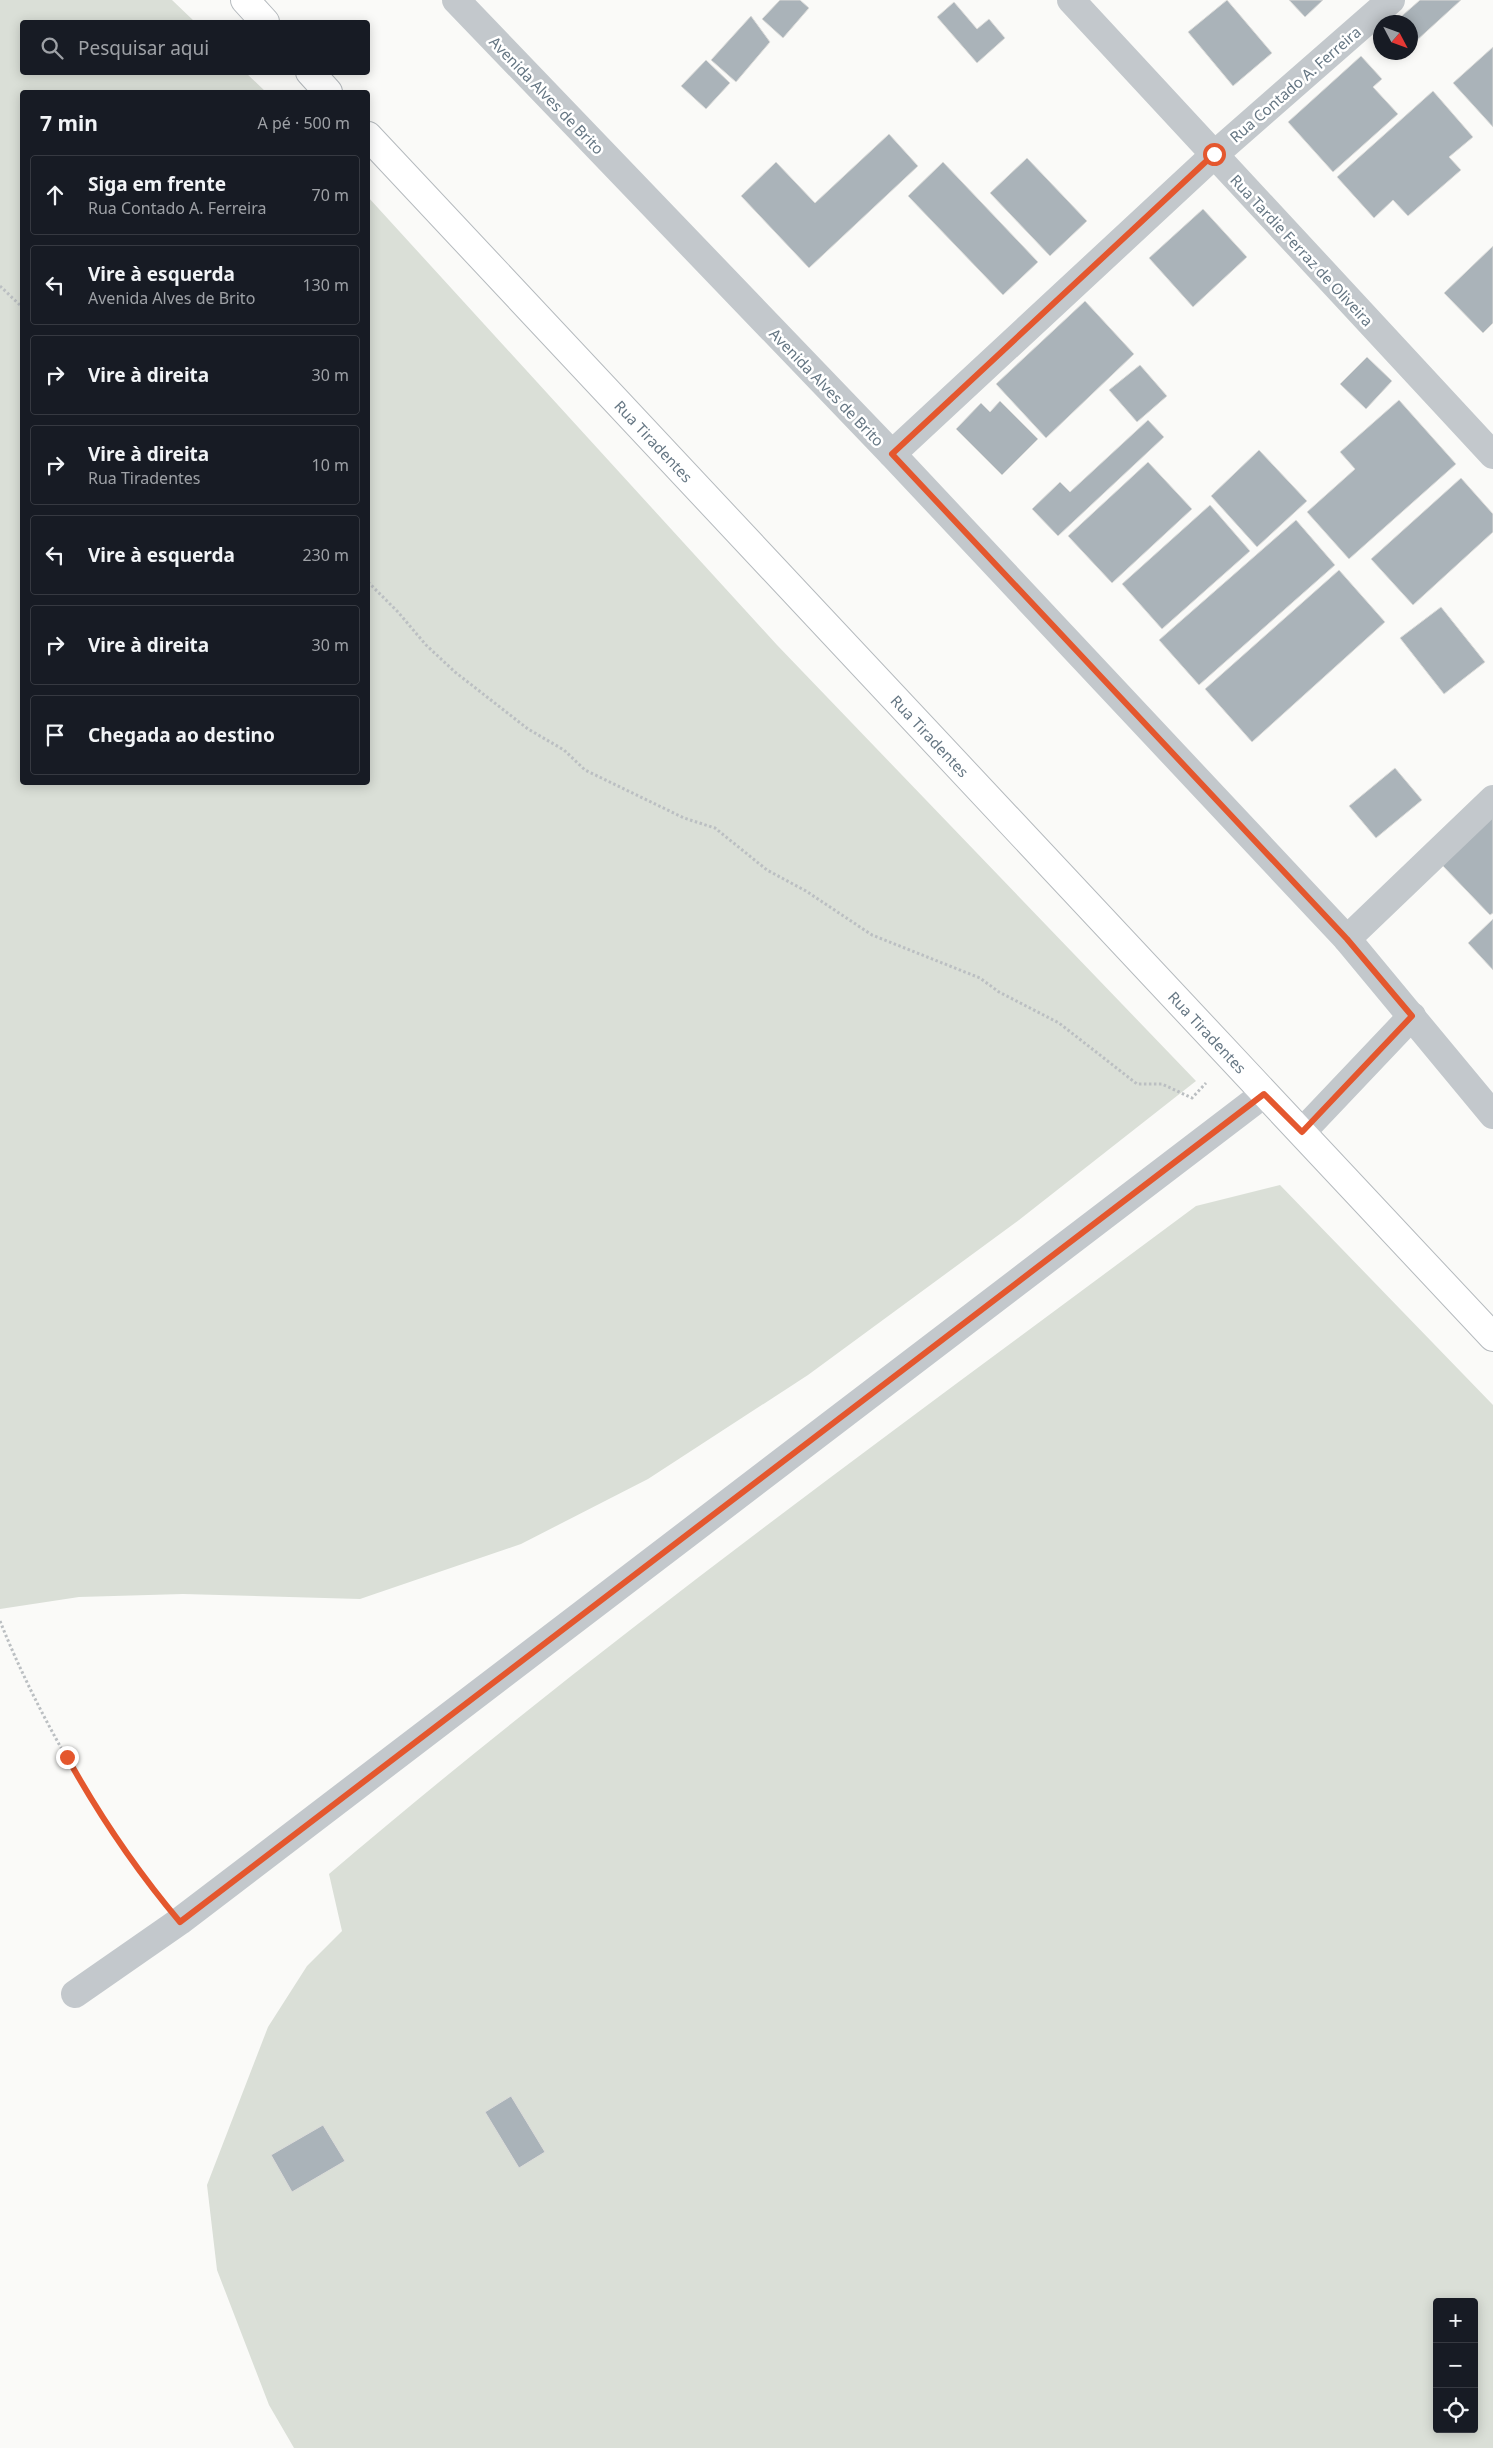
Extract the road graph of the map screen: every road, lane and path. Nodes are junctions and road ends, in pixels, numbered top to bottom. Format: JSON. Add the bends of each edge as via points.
{"nodes":[{"id":1,"x":245,"y":0,"type":"edge"},
{"id":2,"x":456,"y":0,"type":"edge"},
{"id":3,"x":1071,"y":0,"type":"edge"},
{"id":4,"x":1391,"y":0,"type":"edge"},
{"id":5,"x":263,"y":20,"type":"edge"},
{"id":6,"x":313,"y":75,"type":"edge"},
{"id":7,"x":326,"y":90,"type":"edge"},
{"id":8,"x":370,"y":138,"type":"edge"},
{"id":9,"x":1214,"y":154,"type":"junction"},
{"id":10,"x":0,"y":286,"type":"edge"},
{"id":11,"x":20,"y":305,"type":"edge"},
{"id":12,"x":892,"y":454,"type":"junction"},
{"id":13,"x":1493,"y":455,"type":"edge"},
{"id":14,"x":370,"y":584,"type":"edge"},
{"id":15,"x":1493,"y":799,"type":"edge"},
{"id":16,"x":1347,"y":939,"type":"junction"},
{"id":17,"x":1412,"y":1016,"type":"junction"},
{"id":18,"x":1231,"y":1059,"type":"junction"},
{"id":19,"x":1264,"y":1094,"type":"junction"},
{"id":20,"x":1493,"y":1115,"type":"edge"},
{"id":21,"x":1302,"y":1132,"type":"junction"},
{"id":22,"x":1493,"y":1337,"type":"edge"},
{"id":23,"x":0,"y":1621,"type":"edge"},
{"id":24,"x":180,"y":1922,"type":"junction"},
{"id":25,"x":76,"y":1994,"type":"dead end"}],
"edges":[{"from":1,"to":5,"type":"main road"},
{"from":2,"to":12,"type":"street","name":"Avenida Alves de Brito"},
{"from":3,"to":9,"type":"street","name":"Rua Tardie Ferraz de Oliveira"},
{"from":4,"to":9,"type":"street","name":"Rua Contado A. Ferreira"},
{"from":6,"to":7,"type":"main road"},
{"from":8,"to":18,"type":"main road","name":"Rua Tiradentes"},
{"from":9,"to":12,"type":"street","name":"Rua Contado A. Ferreira"},
{"from":9,"to":13,"type":"street","name":"Rua Tardie Ferraz de Oliveira"},
{"from":10,"to":11,"type":"path"},
{"from":12,"to":16,"type":"street","name":"Avenida Alves de Brito"},
{"from":14,"to":18,"type":"path","via":[[455,672],[528,729],[564,750],[585,770],[676,814],[715,828],[767,870],[806,891],[872,935],[980,978],[999,992],[1059,1023],[1137,1084],[1162,1084],[1192,1098]]},
{"from":15,"to":16,"type":"street"},
{"from":16,"to":17,"type":"street","name":"Avenida Alves de Brito"},
{"from":17,"to":20,"type":"street","name":"Avenida Alves de Brito"},
{"from":17,"to":21,"type":"street"},
{"from":18,"to":19,"type":"main road","name":"Rua Tiradentes"},
{"from":19,"to":21,"type":"main road","name":"Rua Tiradentes"},
{"from":19,"to":24,"type":"street"},
{"from":21,"to":22,"type":"main road","name":"Rua Tiradentes"},
{"from":23,"to":24,"type":"path","via":[[25,1678],[85,1789],[141,1873]]},
{"from":24,"to":25,"type":"street"}]}
